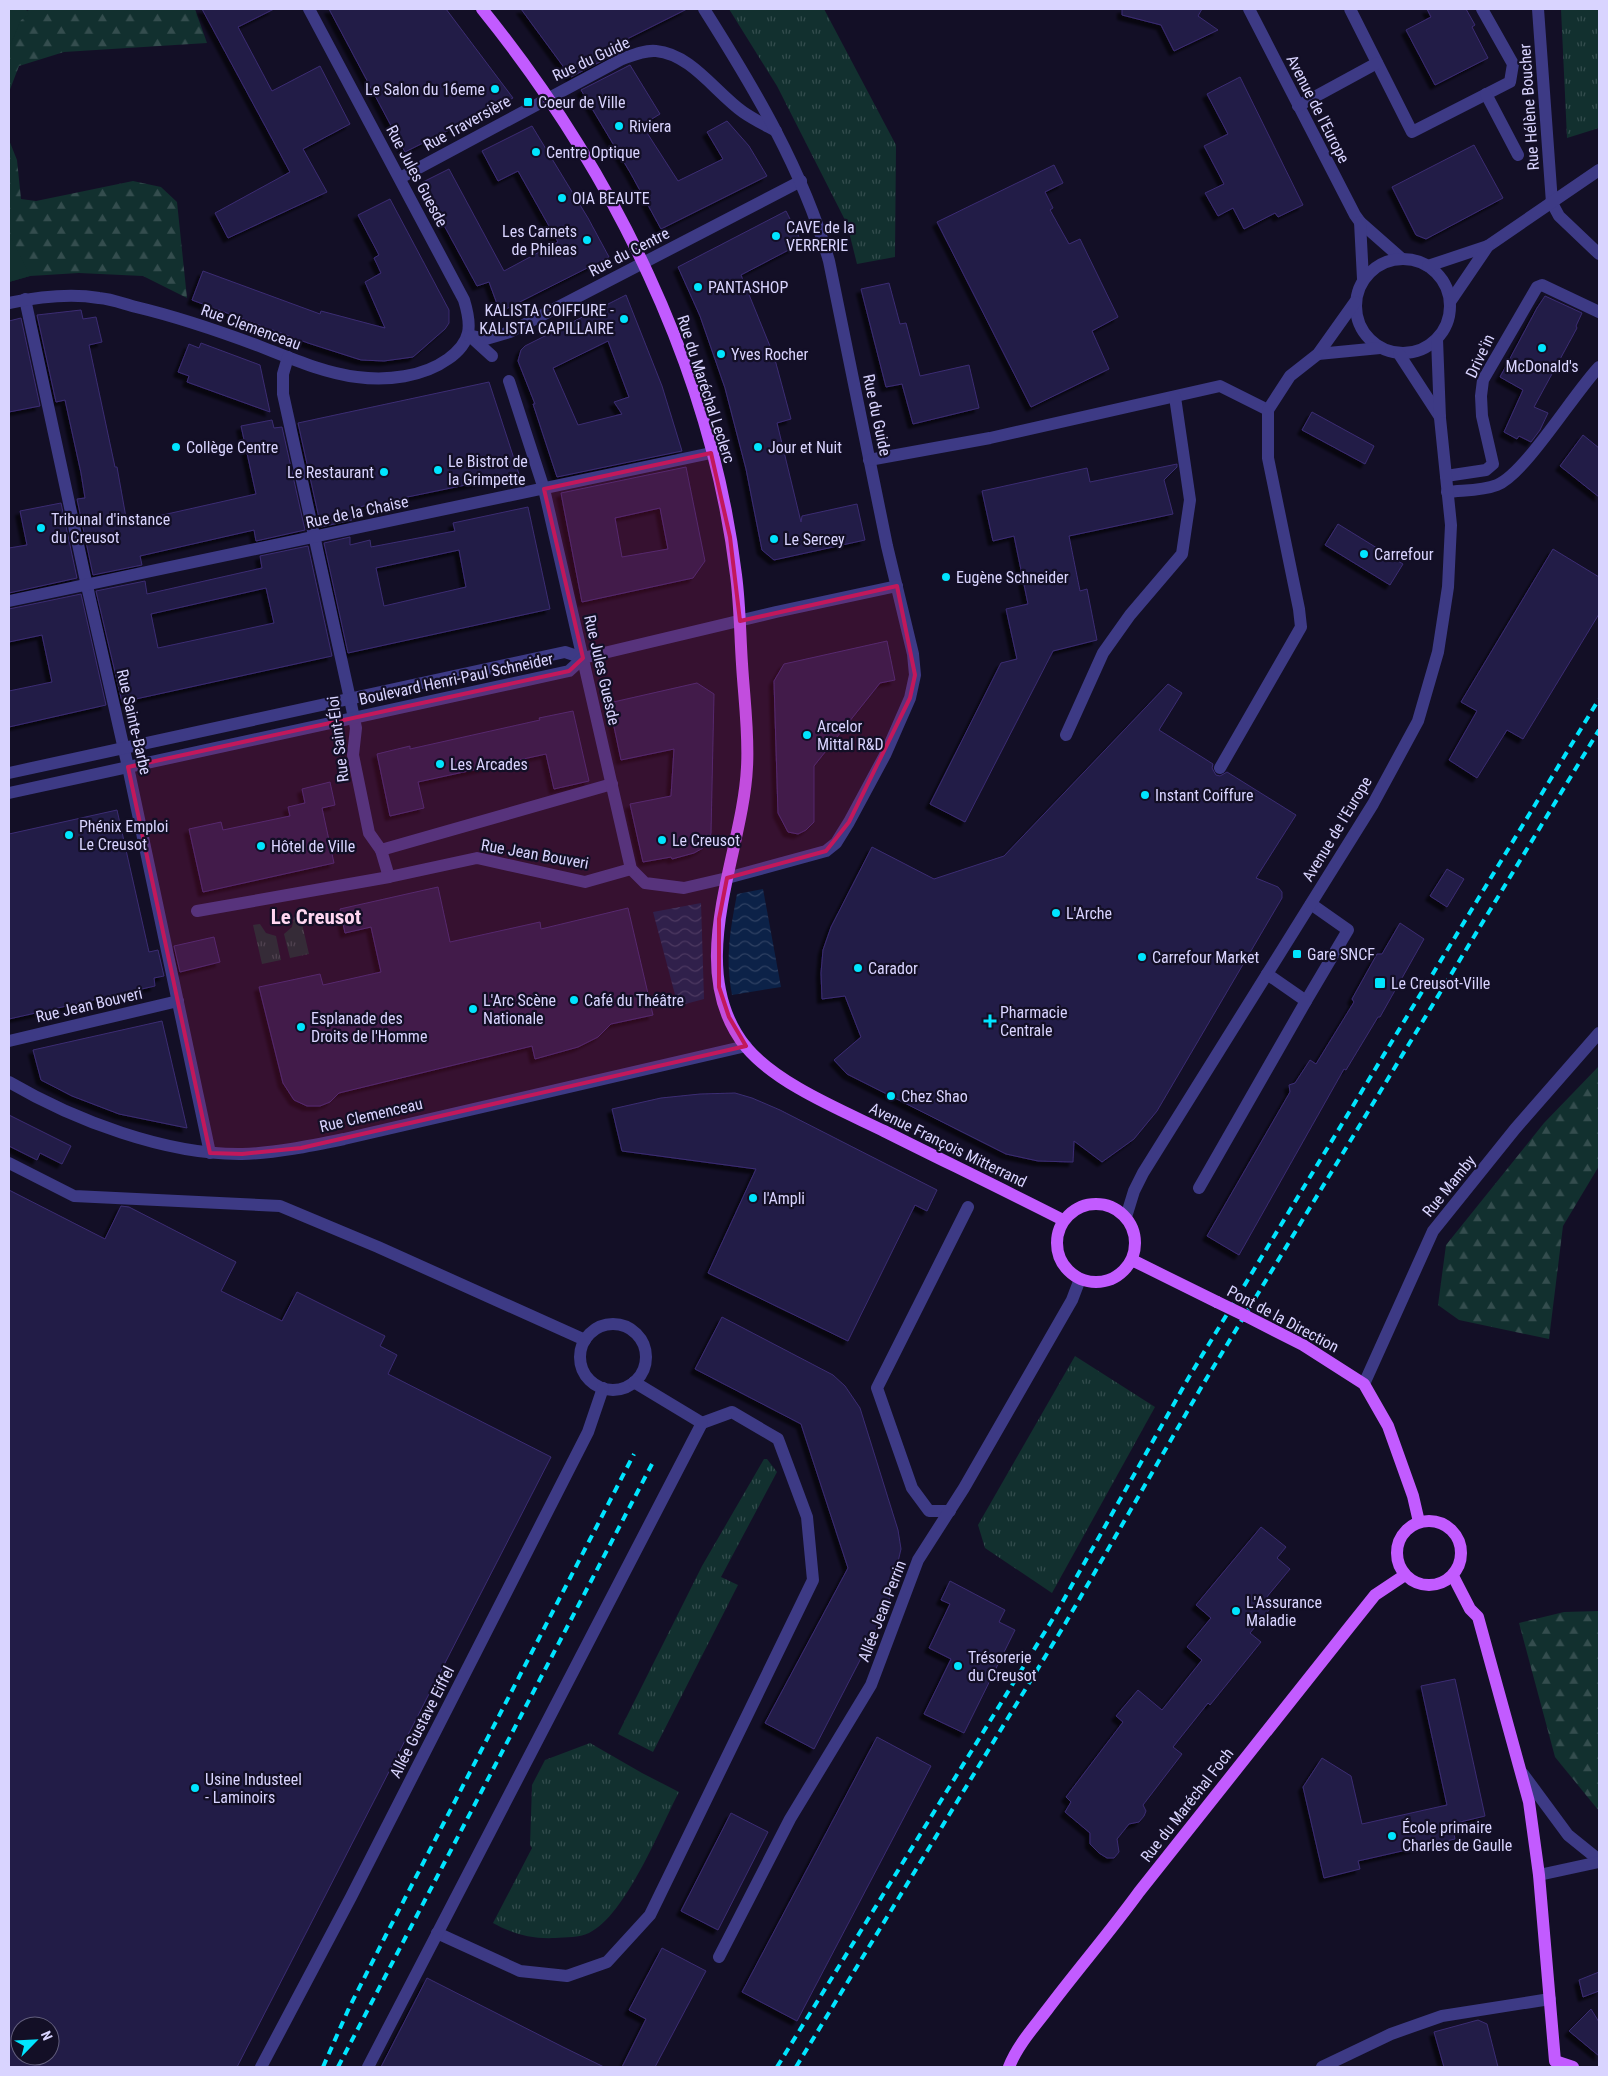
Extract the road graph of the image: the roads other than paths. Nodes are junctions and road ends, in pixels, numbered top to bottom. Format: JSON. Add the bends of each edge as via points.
{"nodes":[{"id":1,"x":309,"y":9,"type":"edge"},
{"id":2,"x":482,"y":9,"type":"edge"},
{"id":3,"x":704,"y":9,"type":"edge"},
{"id":4,"x":1249,"y":9,"type":"edge"},
{"id":5,"x":1350,"y":9,"type":"edge"},
{"id":6,"x":1482,"y":9,"type":"edge"},
{"id":7,"x":1538,"y":9,"type":"edge"},
{"id":8,"x":1377,"y":63,"type":"junction"},
{"id":9,"x":1486,"y":94,"type":"junction"},
{"id":10,"x":549,"y":97,"type":"junction"},
{"id":11,"x":1298,"y":106,"type":"junction"},
{"id":12,"x":776,"y":131,"type":"junction"},
{"id":13,"x":1518,"y":155,"type":"dead end"},
{"id":14,"x":1599,"y":170,"type":"edge"},
{"id":15,"x":400,"y":178,"type":"junction"},
{"id":16,"x":801,"y":181,"type":"junction"},
{"id":17,"x":1552,"y":203,"type":"junction"},
{"id":18,"x":1360,"y":222,"type":"junction"},
{"id":19,"x":1488,"y":246,"type":"junction"},
{"id":20,"x":1599,"y":254,"type":"edge"},
{"id":21,"x":1402,"y":259,"type":"junction"},
{"id":22,"x":643,"y":263,"type":"junction"},
{"id":23,"x":1428,"y":266,"type":"junction"},
{"id":24,"x":1363,"y":279,"type":"junction"},
{"id":25,"x":25,"y":300,"type":"junction"},
{"id":26,"x":1355,"y":302,"type":"junction"},
{"id":27,"x":1450,"y":302,"type":"junction"},
{"id":28,"x":9,"y":303,"type":"edge"},
{"id":29,"x":1599,"y":312,"type":"edge"},
{"id":30,"x":468,"y":335,"type":"junction"},
{"id":31,"x":1437,"y":339,"type":"junction"},
{"id":32,"x":1380,"y":348,"type":"junction"},
{"id":33,"x":1318,"y":354,"type":"junction"},
{"id":34,"x":1398,"y":354,"type":"junction"},
{"id":35,"x":492,"y":356,"type":"dead end"},
{"id":36,"x":288,"y":357,"type":"junction"},
{"id":37,"x":1599,"y":358,"type":"edge"},
{"id":38,"x":1599,"y":367,"type":"edge"},
{"id":39,"x":509,"y":381,"type":"dead end"},
{"id":40,"x":1584,"y":383,"type":"junction"},
{"id":41,"x":1175,"y":397,"type":"junction"},
{"id":42,"x":1268,"y":410,"type":"junction"},
{"id":43,"x":1440,"y":418,"type":"junction"},
{"id":44,"x":711,"y":453,"type":"junction"},
{"id":45,"x":869,"y":460,"type":"junction"},
{"id":46,"x":1446,"y":476,"type":"junction"},
{"id":47,"x":544,"y":489,"type":"junction"},
{"id":48,"x":1448,"y":492,"type":"junction"},
{"id":49,"x":314,"y":538,"type":"junction"},
{"id":50,"x":87,"y":586,"type":"junction"},
{"id":51,"x":897,"y":586,"type":"junction"},
{"id":52,"x":9,"y":601,"type":"edge"},
{"id":53,"x":740,"y":621,"type":"junction"},
{"id":54,"x":583,"y":658,"type":"junction"},
{"id":55,"x":350,"y":698,"type":"junction"},
{"id":56,"x":354,"y":718,"type":"junction"},
{"id":57,"x":1066,"y":735,"type":"dead end"},
{"id":58,"x":124,"y":748,"type":"junction"},
{"id":59,"x":128,"y":767,"type":"junction"},
{"id":60,"x":1220,"y":768,"type":"dead end"},
{"id":61,"x":9,"y":773,"type":"edge"},
{"id":62,"x":612,"y":784,"type":"junction"},
{"id":63,"x":9,"y":793,"type":"edge"},
{"id":64,"x":381,"y":850,"type":"junction"},
{"id":65,"x":631,"y":869,"type":"junction"},
{"id":66,"x":389,"y":877,"type":"junction"},
{"id":67,"x":727,"y":878,"type":"junction"},
{"id":68,"x":1311,"y":904,"type":"junction"},
{"id":69,"x":196,"y":911,"type":"dead end"},
{"id":70,"x":1267,"y":974,"type":"junction"},
{"id":71,"x":178,"y":1001,"type":"junction"},
{"id":72,"x":1306,"y":1001,"type":"junction"},
{"id":73,"x":1599,"y":1033,"type":"edge"},
{"id":74,"x":9,"y":1041,"type":"edge"},
{"id":75,"x":746,"y":1046,"type":"junction"},
{"id":76,"x":9,"y":1082,"type":"edge"},
{"id":77,"x":210,"y":1153,"type":"junction"},
{"id":78,"x":9,"y":1163,"type":"edge"},
{"id":79,"x":1199,"y":1188,"type":"dead end"},
{"id":80,"x":968,"y":1207,"type":"dead end"},
{"id":81,"x":1126,"y":1217,"type":"junction"},
{"id":82,"x":1063,"y":1220,"type":"junction"},
{"id":83,"x":1132,"y":1260,"type":"junction"},
{"id":84,"x":1080,"y":1279,"type":"junction"},
{"id":85,"x":585,"y":1340,"type":"junction"},
{"id":86,"x":634,"y":1382,"type":"junction"},
{"id":87,"x":1364,"y":1384,"type":"junction"},
{"id":88,"x":603,"y":1388,"type":"junction"},
{"id":89,"x":702,"y":1423,"type":"junction"},
{"id":90,"x":950,"y":1511,"type":"junction"},
{"id":91,"x":1419,"y":1522,"type":"junction"},
{"id":92,"x":1405,"y":1575,"type":"junction"},
{"id":93,"x":1453,"y":1576,"type":"junction"},
{"id":94,"x":1523,"y":1774,"type":"junction"},
{"id":95,"x":1599,"y":1861,"type":"edge"},
{"id":96,"x":1539,"y":1875,"type":"junction"},
{"id":97,"x":437,"y":1933,"type":"junction"},
{"id":98,"x":719,"y":1957,"type":"dead end"},
{"id":99,"x":1550,"y":1999,"type":"junction"},
{"id":100,"x":1555,"y":2064,"type":"edge"},
{"id":101,"x":261,"y":2067,"type":"edge"},
{"id":102,"x":368,"y":2067,"type":"edge"},
{"id":103,"x":1009,"y":2067,"type":"edge"},
{"id":104,"x":1322,"y":2067,"type":"edge"},
{"id":105,"x":1573,"y":2067,"type":"edge"}],
"edges":[{"from":1,"to":15,"type":"street","name":"Rue Jules Guesde"},
{"from":2,"to":10,"type":"main road","name":"Rue du Maréchal Leclerc"},
{"from":3,"to":12,"type":"street"},
{"from":4,"to":11,"type":"street","name":"Avenue de l'Europe"},
{"from":5,"to":8,"type":"street"},
{"from":6,"to":9,"type":"street","via":[[1512,64],[1510,82]]},
{"from":7,"to":17,"type":"street","name":"Rue Hélène Boucher"},
{"from":8,"to":9,"type":"street","via":[[1412,132]]},
{"from":8,"to":11,"type":"street"},
{"from":9,"to":13,"type":"street"},
{"from":10,"to":12,"type":"street","name":"Rue du Guide","via":[[622,59],[656,51],[693,68],[742,111]]},
{"from":10,"to":15,"type":"street","name":"Rue Traversière"},
{"from":10,"to":22,"type":"main road","name":"Rue du Maréchal Leclerc","via":[[585,154]]},
{"from":11,"to":18,"type":"street","name":"Avenue de l'Europe"},
{"from":12,"to":16,"type":"street","name":"Rue du Guide"},
{"from":14,"to":17,"type":"street"},
{"from":15,"to":30,"type":"street","name":"Rue Jules Guesde","via":[[464,300],[469,317]]},
{"from":16,"to":22,"type":"street","name":"Rue du Centre"},
{"from":16,"to":45,"type":"street","name":"Rue du Guide","via":[[828,261]]},
{"from":17,"to":19,"type":"street"},
{"from":17,"to":20,"type":"street","via":[[1559,216]]},
{"from":18,"to":21,"type":"street","name":"Avenue de l'Europe"},
{"from":18,"to":24,"type":"street","name":"Avenue de l'Europe"},
{"from":19,"to":23,"type":"street"},
{"from":19,"to":27,"type":"street"},
{"from":21,"to":23,"type":"street","via":[[1416,260]]},
{"from":21,"to":24,"type":"street","via":[[1380,264]]},
{"from":22,"to":30,"type":"street","name":"Rue du Centre","via":[[510,332],[486,339]]},
{"from":22,"to":44,"type":"main road","name":"Rue du Maréchal Leclerc","via":[[684,365]]},
{"from":23,"to":27,"type":"street","via":[[1439,275]]},
{"from":24,"to":26,"type":"street"},
{"from":25,"to":28,"type":"street","name":"Rue Clemenceau"},
{"from":25,"to":36,"type":"street","name":"Rue Clemenceau","via":[[62,296],[99,298],[171,315]]},
{"from":25,"to":50,"type":"street","name":"Rue Sainte-Barbe"},
{"from":26,"to":32,"type":"street","via":[[1360,328],[1368,340]]},
{"from":26,"to":33,"type":"street"},
{"from":27,"to":31,"type":"street","via":[[1445,328]]},
{"from":29,"to":46,"type":"street","name":"Drive'in","via":[[1542,285],[1536,287],[1484,380],[1482,416],[1494,464],[1486,470]]},
{"from":30,"to":35,"type":"street"},
{"from":30,"to":36,"type":"street","name":"Rue Clemenceau","via":[[460,351],[442,364],[418,373],[389,378],[356,377]]},
{"from":31,"to":34,"type":"street","via":[[1419,351]]},
{"from":31,"to":43,"type":"street","name":"Avenue de l'Europe"},
{"from":32,"to":33,"type":"street"},
{"from":32,"to":34,"type":"street"},
{"from":33,"to":42,"type":"street","via":[[1290,376]]},
{"from":34,"to":43,"type":"street","name":"Avenue de l'Europe"},
{"from":36,"to":49,"type":"street","name":"Rue Saint-Éloi","via":[[283,374],[283,394]]},
{"from":37,"to":40,"type":"street"},
{"from":38,"to":40,"type":"street"},
{"from":39,"to":47,"type":"street","name":"Rue Jules Guesde"},
{"from":40,"to":48,"type":"street","via":[[1507,480],[1496,486]]},
{"from":41,"to":42,"type":"street","via":[[1220,386]]},
{"from":41,"to":45,"type":"street","via":[[990,438]]},
{"from":41,"to":57,"type":"street","via":[[1190,500],[1182,554],[1130,615],[1103,653]]},
{"from":42,"to":60,"type":"street","via":[[1268,458],[1301,627]]},
{"from":43,"to":46,"type":"street","name":"Avenue de l'Europe"},
{"from":44,"to":47,"type":"street","name":"Rue de la Chaise"},
{"from":44,"to":53,"type":"main road","name":"Rue du Maréchal Leclerc","via":[[730,537]]},
{"from":45,"to":51,"type":"street","name":"Rue du Guide"},
{"from":46,"to":48,"type":"street","name":"Avenue de l'Europe"},
{"from":47,"to":49,"type":"street","name":"Rue de la Chaise"},
{"from":47,"to":54,"type":"street","name":"Rue Jules Guesde"},
{"from":48,"to":68,"type":"street","name":"Avenue de l'Europe","via":[[1451,525],[1448,587],[1438,652],[1418,720],[1373,804]]},
{"from":49,"to":50,"type":"street","name":"Rue de la Chaise"},
{"from":49,"to":55,"type":"street","name":"Rue Saint-Éloi"},
{"from":50,"to":52,"type":"street","name":"Rue de la Chaise"},
{"from":50,"to":58,"type":"street","name":"Rue Sainte-Barbe"},
{"from":51,"to":53,"type":"street","name":"Boulevard Henri-Paul Schneider"},
{"from":51,"to":67,"type":"street","name":"Rue du Guide","via":[[915,675],[910,698],[885,755],[849,822],[836,843],[826,851]]},
{"from":53,"to":54,"type":"street","name":"Boulevard Henri-Paul Schneider"},
{"from":53,"to":67,"type":"main road","name":"Rue du Maréchal Leclerc","via":[[748,742],[746,787]]},
{"from":54,"to":55,"type":"street","name":"Boulevard Henri-Paul Schneider","via":[[565,652]]},
{"from":54,"to":56,"type":"street","name":"Boulevard Henri-Paul Schneider","via":[[569,670]]},
{"from":54,"to":62,"type":"street","name":"Rue Jules Guesde"},
{"from":55,"to":56,"type":"street","name":"Rue Saint-Éloi"},
{"from":55,"to":58,"type":"street","name":"Boulevard Henri-Paul Schneider"},
{"from":56,"to":59,"type":"street","name":"Boulevard Henri-Paul Schneider"},
{"from":56,"to":64,"type":"street","name":"Rue Saint-Éloi","via":[[353,755],[369,833]]},
{"from":58,"to":59,"type":"street","name":"Rue Sainte-Barbe"},
{"from":58,"to":61,"type":"street","name":"Boulevard Henri-Paul Schneider"},
{"from":59,"to":63,"type":"street","name":"Boulevard Henri-Paul Schneider"},
{"from":59,"to":71,"type":"street","name":"Rue Sainte-Barbe"},
{"from":62,"to":64,"type":"street"},
{"from":62,"to":65,"type":"street","name":"Rue Jules Guesde"},
{"from":64,"to":66,"type":"street","name":"Rue Saint-Éloi"},
{"from":65,"to":66,"type":"street","name":"Rue Jean Bouveri","via":[[585,882],[477,858]]},
{"from":65,"to":67,"type":"street","via":[[646,883],[684,888]]},
{"from":66,"to":69,"type":"street","name":"Rue Jean Bouveri"},
{"from":67,"to":75,"type":"main road","name":"Rue du Maréchal Leclerc","via":[[719,919],[719,987],[729,1017]]},
{"from":68,"to":70,"type":"street","name":"Avenue de l'Europe"},
{"from":68,"to":72,"type":"street","via":[[1348,930]]},
{"from":70,"to":72,"type":"street"},
{"from":70,"to":81,"type":"street","name":"Avenue de l'Europe","via":[[1143,1173]]},
{"from":71,"to":74,"type":"street","name":"Rue Jean Bouveri"},
{"from":71,"to":77,"type":"street","name":"Rue Sainte-Barbe"},
{"from":72,"to":79,"type":"street"},
{"from":73,"to":87,"type":"street","name":"Rue Mamby","via":[[1515,1129],[1433,1231]]},
{"from":75,"to":77,"type":"street","name":"Rue Clemenceau","via":[[301,1148],[242,1154]]},
{"from":75,"to":82,"type":"main road","name":"Avenue François Mitterrand","via":[[773,1071],[819,1099]]},
{"from":76,"to":77,"type":"street","name":"Rue Clemenceau","via":[[38,1099],[146,1141]]},
{"from":78,"to":85,"type":"street","via":[[74,1196],[280,1206]]},
{"from":80,"to":90,"type":"street","via":[[877,1388],[912,1488],[929,1510]]},
{"from":81,"to":82,"type":"main road","via":[[1105,1204],[1094,1203],[1071,1211]]},
{"from":81,"to":83,"type":"main road","via":[[1135,1237]]},
{"from":82,"to":84,"type":"main road","via":[[1056,1242],[1058,1254],[1070,1273]]},
{"from":83,"to":84,"type":"main road","via":[[1115,1277],[1098,1282]]},
{"from":83,"to":87,"type":"main road","name":"Pont de la Direction","bridge":true,"via":[[1303,1345]]},
{"from":84,"to":90,"type":"street","name":"Allée Jean Perrin","via":[[1067,1308]]},
{"from":85,"to":86,"type":"street","via":[[600,1326],[610,1324],[621,1325],[634,1332],[646,1354],[641,1374]]},
{"from":85,"to":88,"type":"street","via":[[580,1359],[582,1368],[587,1377]]},
{"from":86,"to":88,"type":"street","via":[[625,1388]]},
{"from":86,"to":89,"type":"street"},
{"from":87,"to":91,"type":"main road","name":"Pont de la Direction","via":[[1388,1426]]},
{"from":88,"to":101,"type":"street","name":"Allée Gustave Eiffel","via":[[588,1432],[352,1897]]},
{"from":89,"to":97,"type":"street"},
{"from":89,"to":97,"type":"street","via":[[732,1412],[778,1439],[806,1517],[813,1580],[650,1915],[607,1962],[566,1976],[520,1971]]},
{"from":90,"to":98,"type":"street","name":"Allée Jean Perrin","via":[[918,1560],[871,1685],[790,1819]]},
{"from":91,"to":92,"type":"main road","via":[[1406,1531],[1398,1545],[1399,1566]]},
{"from":91,"to":93,"type":"main road","via":[[1440,1522],[1456,1536],[1461,1556]]},
{"from":92,"to":93,"type":"main road","via":[[1413,1582],[1434,1586]]},
{"from":92,"to":103,"type":"main road","name":"Rue du Maréchal Foch","via":[[1375,1595],[1112,1930],[1080,1966],[1033,2028]]},
{"from":93,"to":94,"type":"main road","via":[[1478,1617]]},
{"from":94,"to":95,"type":"street","via":[[1568,1835]]},
{"from":94,"to":96,"type":"main road"},
{"from":95,"to":96,"type":"street"},
{"from":96,"to":99,"type":"main road"},
{"from":97,"to":102,"type":"street"},
{"from":99,"to":100,"type":"main road"},
{"from":99,"to":104,"type":"street","via":[[1442,2016],[1391,2034]]},
{"from":100,"to":105,"type":"main road"}]}
